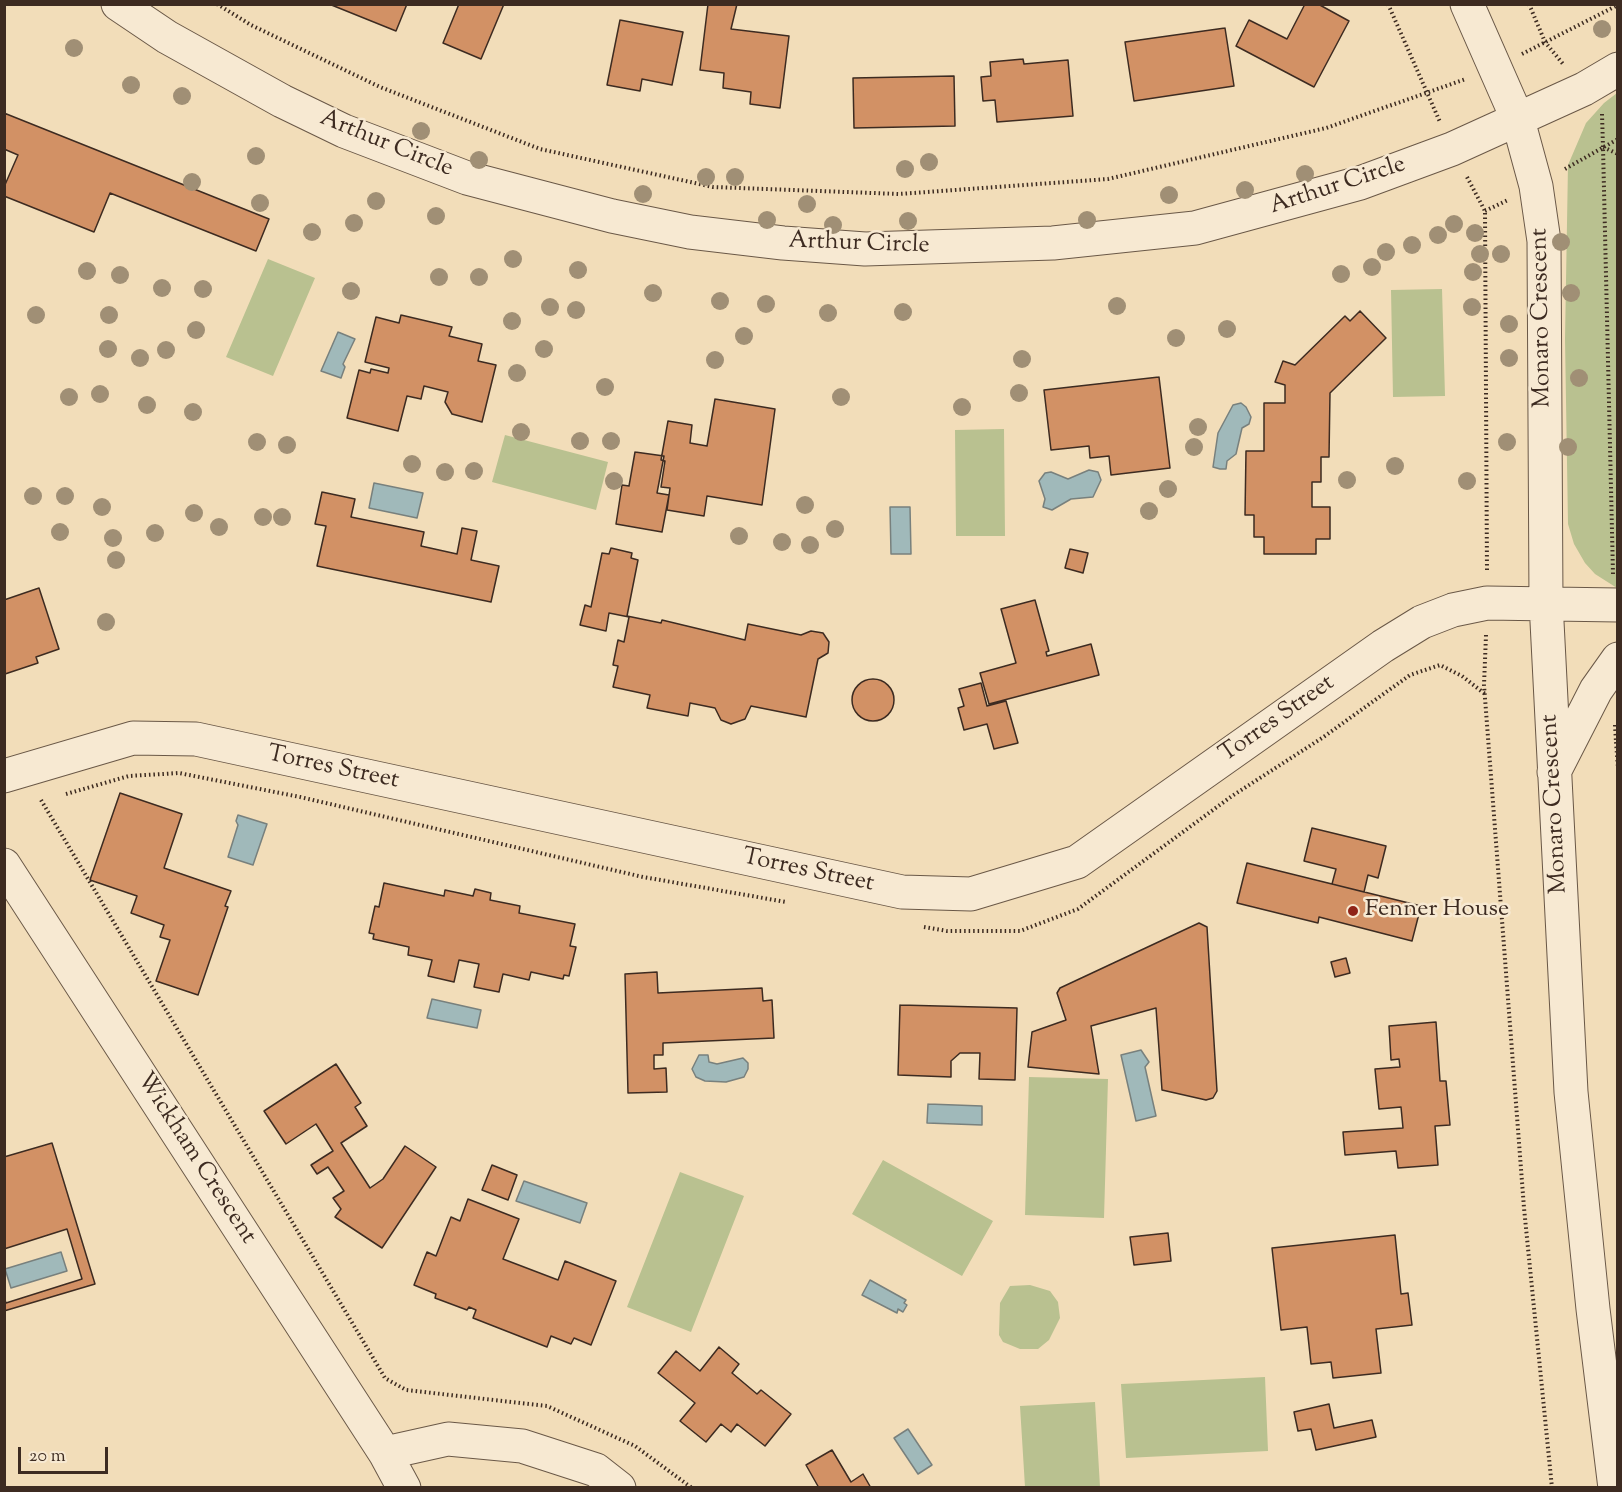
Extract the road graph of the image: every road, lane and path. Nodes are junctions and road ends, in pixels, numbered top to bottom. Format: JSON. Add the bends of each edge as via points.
{"nodes":[{"id":1,"x":118,"y":4,"type":"edge"},
{"id":2,"x":217,"y":4,"type":"edge"},
{"id":3,"x":1388,"y":4,"type":"edge"},
{"id":4,"x":1467,"y":4,"type":"edge"},
{"id":5,"x":1529,"y":4,"type":"edge"},
{"id":6,"x":1617,"y":5,"type":"edge"},
{"id":7,"x":1545,"y":42,"type":"junction"},
{"id":8,"x":1496,"y":68,"type":"junction"},
{"id":9,"x":1617,"y":69,"type":"edge"},
{"id":10,"x":1426,"y":93,"type":"junction"},
{"id":11,"x":1602,"y":109,"type":"dead end"},
{"id":12,"x":1518,"y":120,"type":"junction"},
{"id":13,"x":1617,"y":139,"type":"edge"},
{"id":14,"x":1603,"y":147,"type":"junction"},
{"id":15,"x":1452,"y":149,"type":"junction"},
{"id":16,"x":1617,"y":154,"type":"edge"},
{"id":17,"x":1615,"y":594,"type":"edge"},
{"id":18,"x":1546,"y":602,"type":"junction"},
{"id":19,"x":1487,"y":603,"type":"junction"},
{"id":20,"x":1617,"y":659,"type":"edge"},
{"id":21,"x":1485,"y":694,"type":"junction"},
{"id":22,"x":1617,"y":739,"type":"edge"},
{"id":23,"x":1617,"y":768,"type":"edge"},
{"id":24,"x":1554,"y":772,"type":"junction"},
{"id":25,"x":4,"y":776,"type":"edge"},
{"id":26,"x":63,"y":794,"type":"dead end"},
{"id":27,"x":52,"y":797,"type":"dead end"},
{"id":28,"x":41,"y":800,"type":"junction"},
{"id":29,"x":32,"y":803,"type":"dead end"},
{"id":30,"x":4,"y":865,"type":"edge"},
{"id":31,"x":792,"y":903,"type":"dead end"},
{"id":32,"x":915,"y":925,"type":"dead end"},
{"id":33,"x":385,"y":1453,"type":"junction"},
{"id":34,"x":404,"y":1488,"type":"edge"},
{"id":35,"x":619,"y":1488,"type":"edge"},
{"id":36,"x":692,"y":1488,"type":"edge"},
{"id":37,"x":1552,"y":1488,"type":"edge"},
{"id":38,"x":1615,"y":1488,"type":"edge"}],
"edges":[{"from":1,"to":15,"type":"street","name":"Arthur Circle","via":[[167,37],[282,101],[428,164],[612,216],[690,232],[783,243],[865,249],[987,247],[1195,228],[1360,183]]},
{"from":2,"to":10,"type":"path","via":[[251,25],[380,87],[540,149],[713,187],[899,194],[1108,179],[1326,128]]},
{"from":3,"to":10,"type":"path"},
{"from":4,"to":8,"type":"street","name":"Monaro Crescent"},
{"from":5,"to":7,"type":"path"},
{"from":6,"to":7,"type":"path"},
{"from":7,"to":8,"type":"path"},
{"from":8,"to":10,"type":"path"},
{"from":8,"to":12,"type":"street","name":"Monaro Crescent"},
{"from":9,"to":12,"type":"street","name":"Arthur Circle"},
{"from":10,"to":15,"type":"path"},
{"from":11,"to":14,"type":"path"},
{"from":12,"to":15,"type":"street","name":"Arthur Circle"},
{"from":12,"to":18,"type":"street","name":"Monaro Crescent","via":[[1536,186],[1544,241]]},
{"from":13,"to":14,"type":"path"},
{"from":14,"to":16,"type":"path"},
{"from":14,"to":17,"type":"path"},
{"from":15,"to":19,"type":"path","via":[[1485,212]]},
{"from":17,"to":18,"type":"street","name":"Torres Street"},
{"from":18,"to":19,"type":"street","name":"Torres Street"},
{"from":18,"to":24,"type":"street","name":"Monaro Crescent"},
{"from":19,"to":21,"type":"path"},
{"from":19,"to":25,"type":"street","name":"Torres Street","via":[[1422,622],[1383,646],[1077,862],[971,894],[902,892],[196,739],[133,738]]},
{"from":20,"to":24,"type":"street","via":[[1596,690]]},
{"from":21,"to":32,"type":"path","via":[[1440,664],[1410,675],[1232,796],[1078,909],[1020,931],[947,931]]},
{"from":21,"to":37,"type":"path","via":[[1524,1208]]},
{"from":22,"to":23,"type":"path"},
{"from":24,"to":38,"type":"street","name":"Monaro Crescent","via":[[1571,1092]]},
{"from":26,"to":31,"type":"path","via":[[129,776],[179,773],[300,797],[643,877]]},
{"from":27,"to":28,"type":"path"},
{"from":28,"to":29,"type":"path"},
{"from":28,"to":36,"type":"path","via":[[384,1378],[406,1390],[547,1406],[635,1446]]},
{"from":30,"to":33,"type":"street","name":"Wickham Crescent"},
{"from":33,"to":34,"type":"street","name":"Wickham Crescent"},
{"from":33,"to":35,"type":"street","via":[[448,1439],[522,1446],[596,1470]]}]}
